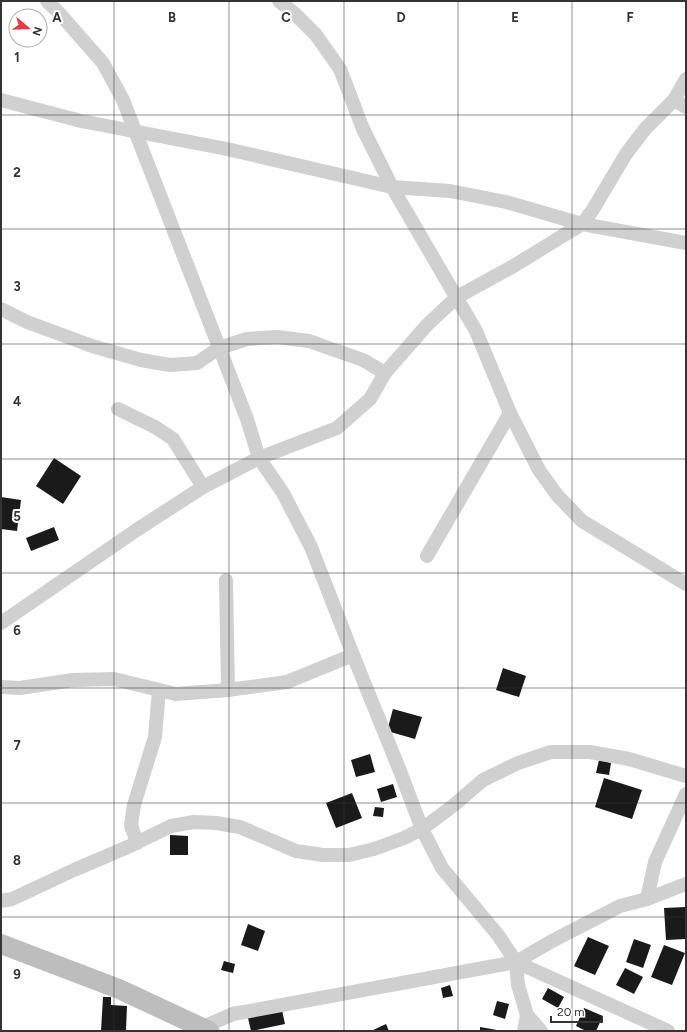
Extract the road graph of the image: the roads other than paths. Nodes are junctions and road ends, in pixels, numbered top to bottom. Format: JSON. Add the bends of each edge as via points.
{"nodes":[{"id":1,"x":48,"y":1,"type":"edge"},
{"id":2,"x":278,"y":1,"type":"edge"},
{"id":3,"x":686,"y":79,"type":"edge"},
{"id":4,"x":1,"y":100,"type":"edge"},
{"id":5,"x":680,"y":103,"type":"edge"},
{"id":6,"x":136,"y":132,"type":"junction"},
{"id":7,"x":392,"y":187,"type":"junction"},
{"id":8,"x":582,"y":224,"type":"junction"},
{"id":9,"x":686,"y":243,"type":"edge"},
{"id":10,"x":457,"y":297,"type":"junction"},
{"id":11,"x":1,"y":309,"type":"edge"},
{"id":12,"x":219,"y":348,"type":"junction"},
{"id":13,"x":385,"y":373,"type":"junction"},
{"id":14,"x":118,"y":409,"type":"dead end"},
{"id":15,"x":510,"y":413,"type":"junction"},
{"id":16,"x":259,"y":458,"type":"junction"},
{"id":17,"x":203,"y":487,"type":"junction"},
{"id":18,"x":427,"y":556,"type":"dead end"},
{"id":19,"x":226,"y":580,"type":"dead end"},
{"id":20,"x":686,"y":584,"type":"edge"},
{"id":21,"x":1,"y":623,"type":"edge"},
{"id":22,"x":353,"y":655,"type":"junction"},
{"id":23,"x":1,"y":687,"type":"edge"},
{"id":24,"x":159,"y":690,"type":"junction"},
{"id":25,"x":228,"y":690,"type":"junction"},
{"id":26,"x":686,"y":776,"type":"edge"},
{"id":27,"x":686,"y":794,"type":"edge"},
{"id":28,"x":422,"y":829,"type":"junction"},
{"id":29,"x":137,"y":843,"type":"junction"},
{"id":30,"x":686,"y":884,"type":"edge"},
{"id":31,"x":647,"y":899,"type":"junction"},
{"id":32,"x":1,"y":901,"type":"edge"},
{"id":33,"x":1,"y":944,"type":"edge"},
{"id":34,"x":516,"y":962,"type":"junction"},
{"id":35,"x":527,"y":1015,"type":"junction"},
{"id":36,"x":201,"y":1030,"type":"edge"},
{"id":37,"x":524,"y":1031,"type":"edge"},
{"id":38,"x":541,"y":1031,"type":"edge"},
{"id":39,"x":668,"y":1031,"type":"edge"}],
"edges":[{"from":1,"to":6,"type":"street","via":[[103,63],[123,100]]},
{"from":2,"to":7,"type":"street","via":[[316,35],[340,69],[363,128]]},
{"from":3,"to":5,"type":"street"},
{"from":4,"to":6,"type":"street"},
{"from":5,"to":8,"type":"street","via":[[645,129],[626,154]]},
{"from":6,"to":7,"type":"street","via":[[227,149]]},
{"from":6,"to":12,"type":"street"},
{"from":7,"to":8,"type":"street","via":[[450,191],[506,202]]},
{"from":7,"to":10,"type":"street"},
{"from":8,"to":9,"type":"street"},
{"from":8,"to":10,"type":"street"},
{"from":10,"to":13,"type":"street","via":[[427,325]]},
{"from":10,"to":15,"type":"street","via":[[476,331]]},
{"from":11,"to":12,"type":"street","via":[[27,322],[92,346],[141,360],[170,365],[197,363]]},
{"from":12,"to":13,"type":"street","via":[[247,339],[276,337],[309,340],[363,360]]},
{"from":12,"to":16,"type":"street"},
{"from":13,"to":16,"type":"street","via":[[370,399],[337,428]]},
{"from":14,"to":17,"type":"street","via":[[173,439]]},
{"from":15,"to":18,"type":"street"},
{"from":15,"to":20,"type":"street","via":[[539,470],[582,522]]},
{"from":16,"to":17,"type":"street"},
{"from":16,"to":22,"type":"street","via":[[283,493],[311,547]]},
{"from":17,"to":21,"type":"street","via":[[138,528]]},
{"from":19,"to":25,"type":"street"},
{"from":22,"to":25,"type":"street","via":[[287,682]]},
{"from":22,"to":28,"type":"street"},
{"from":23,"to":24,"type":"street","via":[[20,688],[73,680],[114,679]]},
{"from":24,"to":25,"type":"street","via":[[176,694]]},
{"from":24,"to":29,"type":"street","via":[[155,737],[134,804],[131,825]]},
{"from":26,"to":28,"type":"street","via":[[629,759],[590,752],[551,752],[518,763],[483,780]]},
{"from":27,"to":31,"type":"street","via":[[655,862]]},
{"from":28,"to":29,"type":"street","via":[[374,849],[349,855],[296,851],[240,827],[216,823],[194,822],[171,826]]},
{"from":28,"to":34,"type":"street","via":[[442,868],[498,935]]},
{"from":29,"to":32,"type":"street","via":[[12,899]]},
{"from":30,"to":31,"type":"street"},
{"from":31,"to":34,"type":"street","via":[[620,906]]},
{"from":33,"to":36,"type":"street","via":[[119,989]]},
{"from":34,"to":35,"type":"street","via":[[518,985]]},
{"from":34,"to":36,"type":"street","via":[[234,1014]]},
{"from":34,"to":39,"type":"street"},
{"from":35,"to":37,"type":"street"},
{"from":35,"to":38,"type":"street"}]}
